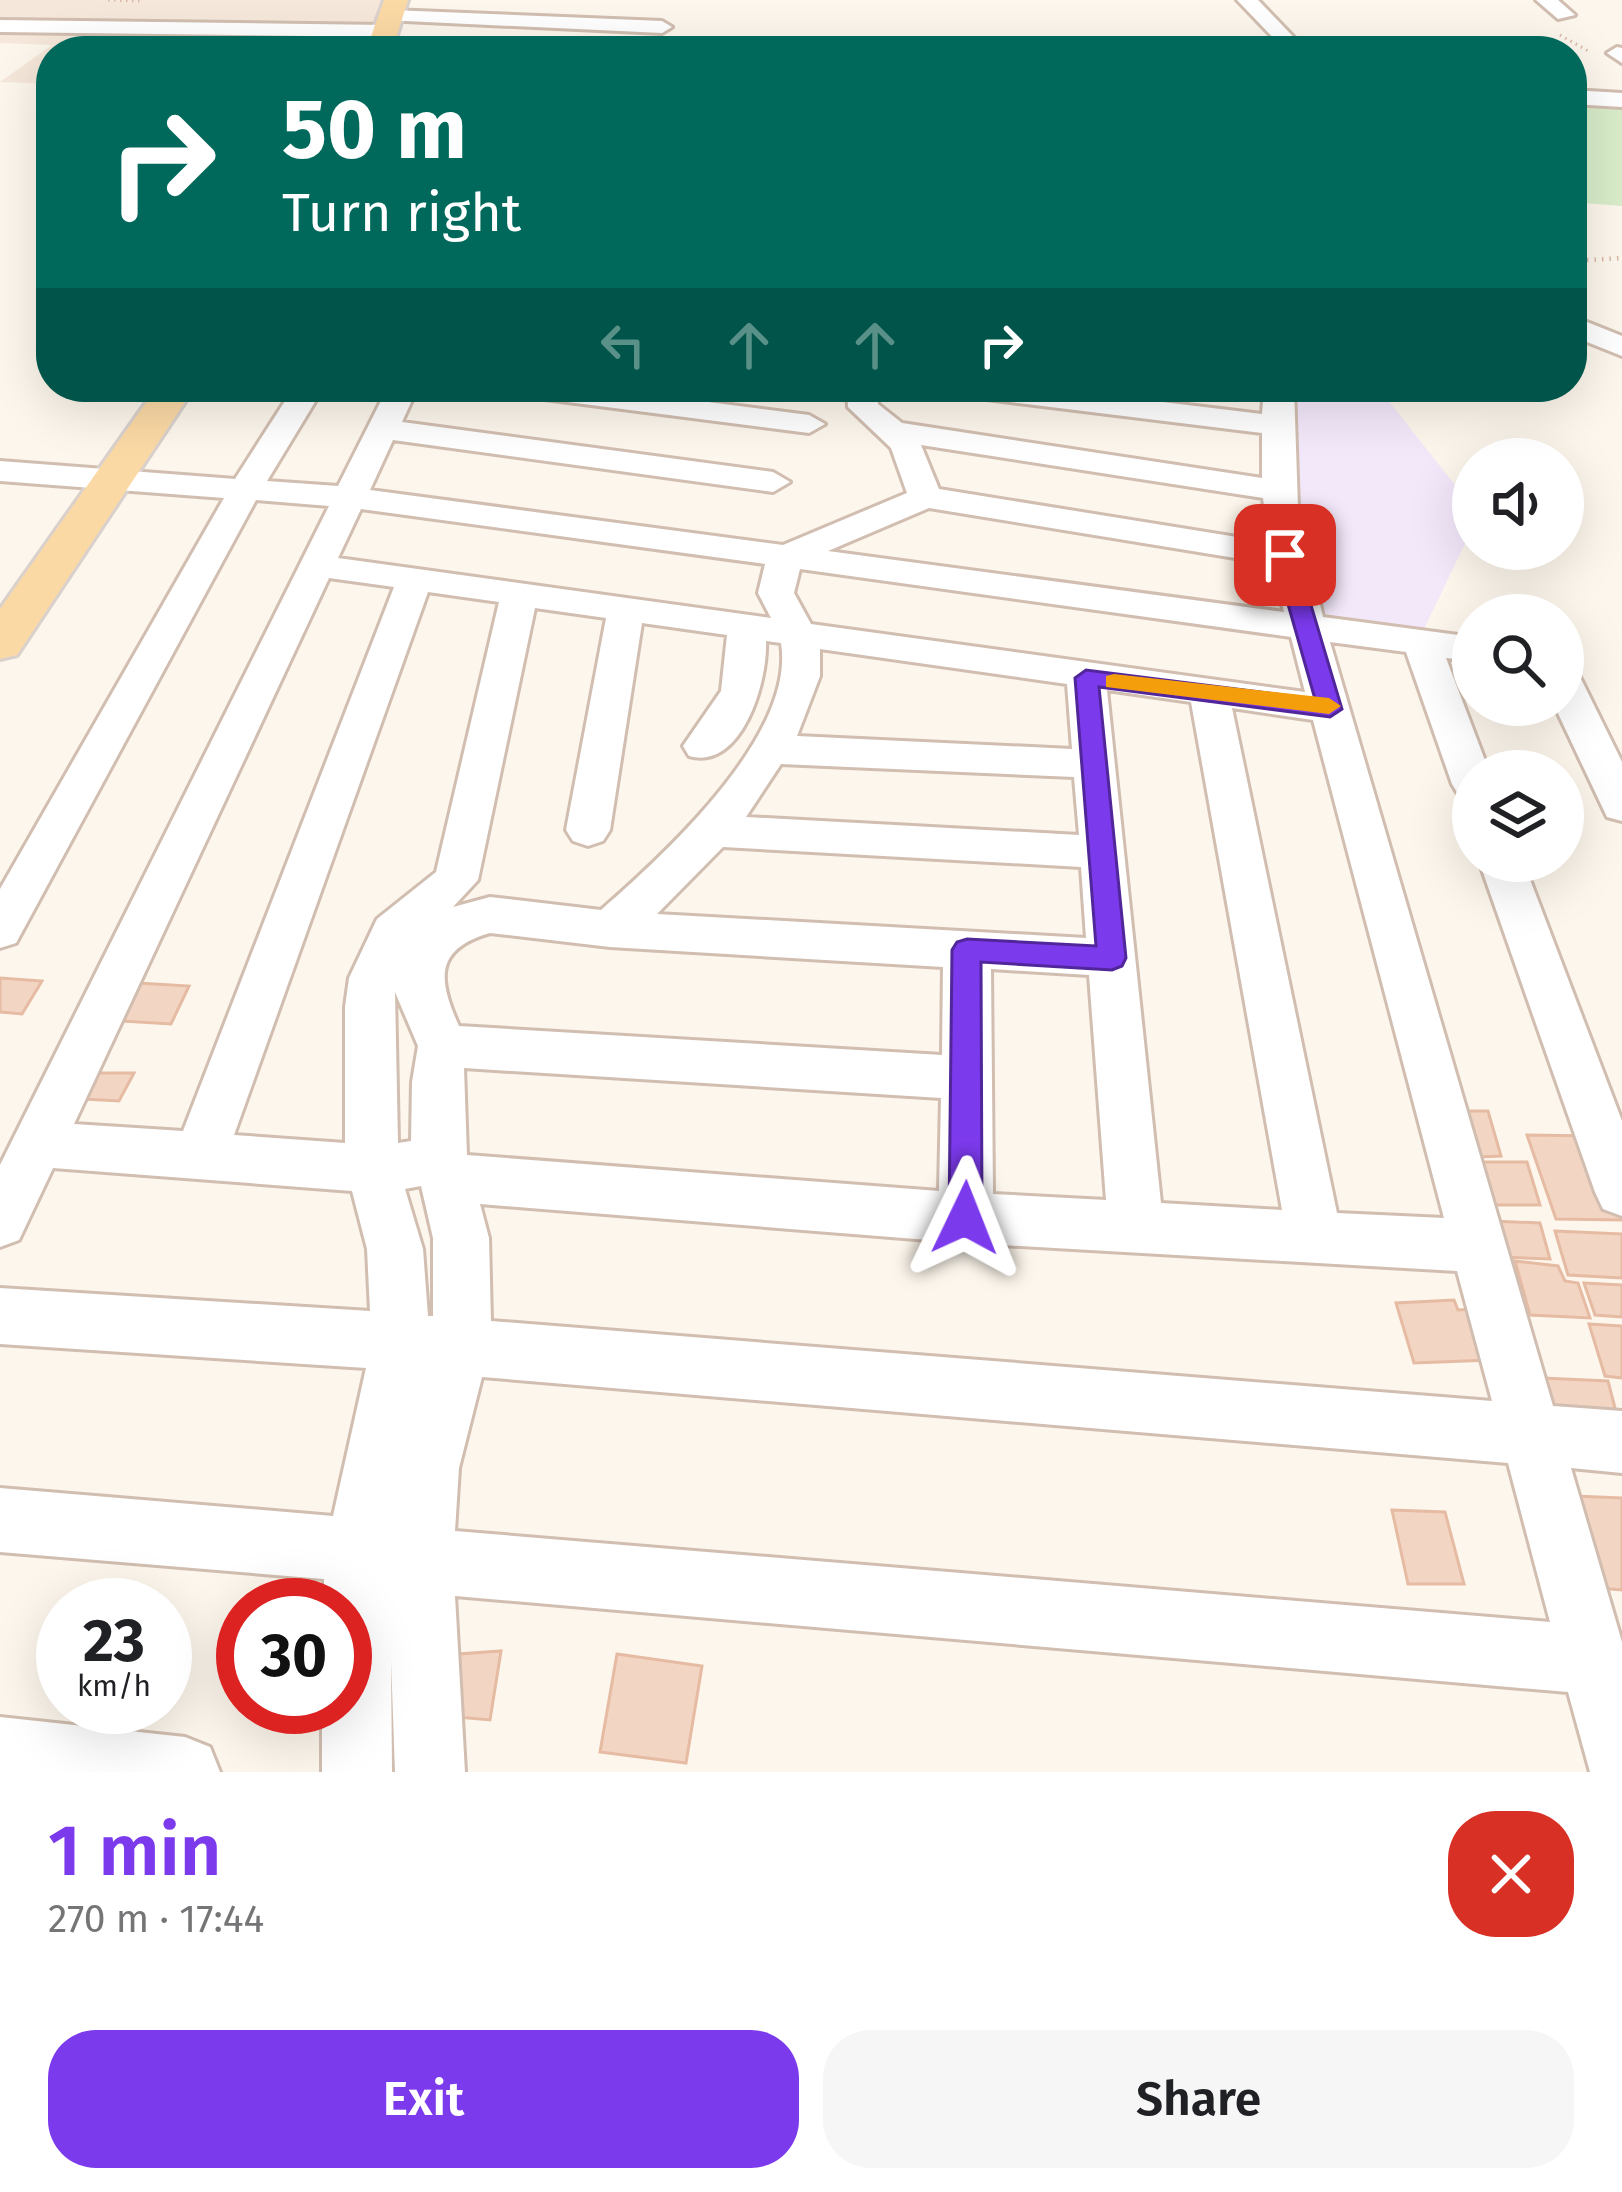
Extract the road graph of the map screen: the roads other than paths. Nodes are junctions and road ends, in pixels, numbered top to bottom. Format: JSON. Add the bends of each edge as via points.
{"nodes":[{"id":1,"x":524,"y":0,"type":"edge"},
{"id":2,"x":603,"y":0,"type":"edge"},
{"id":3,"x":1247,"y":0,"type":"edge"},
{"id":4,"x":1546,"y":0,"type":"edge"},
{"id":5,"x":1565,"y":15,"type":"road end"},
{"id":6,"x":508,"y":20,"type":"junction"},
{"id":7,"x":585,"y":23,"type":"junction"},
{"id":8,"x":388,"y":25,"type":"edge"},
{"id":9,"x":0,"y":26,"type":"edge"},
{"id":10,"x":576,"y":36,"type":"edge"},
{"id":11,"x":656,"y":36,"type":"edge"},
{"id":12,"x":1282,"y":36,"type":"edge"},
{"id":13,"x":1587,"y":98,"type":"edge"},
{"id":14,"x":1622,"y":100,"type":"edge"},
{"id":15,"x":1587,"y":331,"type":"edge"},
{"id":16,"x":1622,"y":346,"type":"edge"},
{"id":17,"x":166,"y":402,"type":"edge"},
{"id":18,"x":300,"y":402,"type":"edge"},
{"id":19,"x":395,"y":402,"type":"edge"},
{"id":20,"x":638,"y":402,"type":"edge"},
{"id":21,"x":863,"y":402,"type":"edge"},
{"id":22,"x":1086,"y":402,"type":"edge"},
{"id":23,"x":1278,"y":402,"type":"edge"},
{"id":24,"x":809,"y":424,"type":"dead end"},
{"id":25,"x":1277,"y":425,"type":"junction"},
{"id":26,"x":381,"y":429,"type":"junction"},
{"id":27,"x":899,"y":432,"type":"junction"},
{"id":28,"x":0,"y":471,"type":"edge"},
{"id":29,"x":114,"y":480,"type":"junction"},
{"id":30,"x":773,"y":482,"type":"dead end"},
{"id":31,"x":246,"y":488,"type":"junction"},
{"id":32,"x":1276,"y":490,"type":"junction"},
{"id":33,"x":347,"y":496,"type":"junction"},
{"id":34,"x":925,"y":497,"type":"junction"},
{"id":35,"x":1285,"y":555,"type":"junction"},
{"id":36,"x":785,"y":557,"type":"junction"},
{"id":37,"x":313,"y":565,"type":"junction"},
{"id":38,"x":414,"y":581,"type":"junction"},
{"id":39,"x":519,"y":596,"type":"junction"},
{"id":40,"x":626,"y":610,"type":"junction"},
{"id":41,"x":745,"y":626,"type":"junction"},
{"id":42,"x":1307,"y":627,"type":"junction"},
{"id":43,"x":798,"y":634,"type":"junction"},
{"id":44,"x":2,"y":636,"type":"edge"},
{"id":45,"x":1421,"y":641,"type":"junction"},
{"id":46,"x":1452,"y":646,"type":"edge"},
{"id":47,"x":1086,"y":678,"type":"junction"},
{"id":48,"x":1209,"y":694,"type":"junction"},
{"id":49,"x":1330,"y":709,"type":"junction"},
{"id":50,"x":1584,"y":725,"type":"edge"},
{"id":51,"x":703,"y":746,"type":"dead end"},
{"id":52,"x":767,"y":749,"type":"junction"},
{"id":53,"x":1461,"y":750,"type":"edge"},
{"id":54,"x":1094,"y":764,"type":"junction"},
{"id":55,"x":1622,"y":806,"type":"edge"},
{"id":56,"x":587,"y":830,"type":"dead end"},
{"id":57,"x":711,"y":831,"type":"junction"},
{"id":58,"x":1102,"y":852,"type":"junction"},
{"id":59,"x":1509,"y":882,"type":"edge"},
{"id":60,"x":610,"y":929,"type":"junction"},
{"id":61,"x":0,"y":930,"type":"edge"},
{"id":62,"x":967,"y":950,"type":"junction"},
{"id":63,"x":1112,"y":958,"type":"junction"},
{"id":64,"x":443,"y":1046,"type":"junction"},
{"id":65,"x":970,"y":1078,"type":"junction"},
{"id":66,"x":36,"y":1144,"type":"junction"},
{"id":67,"x":200,"y":1155,"type":"junction"},
{"id":68,"x":418,"y":1166,"type":"junction"},
{"id":69,"x":1622,"y":1192,"type":"edge"},
{"id":70,"x":965,"y":1218,"type":"junction"},
{"id":71,"x":0,"y":1222,"type":"edge"},
{"id":72,"x":1136,"y":1226,"type":"junction"},
{"id":73,"x":1314,"y":1236,"type":"junction"},
{"id":74,"x":1479,"y":1246,"type":"junction"},
{"id":75,"x":0,"y":1316,"type":"edge"},
{"id":76,"x":430,"y":1345,"type":"junction"},
{"id":77,"x":1532,"y":1435,"type":"junction"},
{"id":78,"x":1622,"y":1442,"type":"edge"},
{"id":79,"x":0,"y":1520,"type":"edge"},
{"id":80,"x":357,"y":1550,"type":"junction"},
{"id":81,"x":420,"y":1561,"type":"junction"},
{"id":82,"x":1594,"y":1660,"type":"junction"},
{"id":83,"x":0,"y":1752,"type":"edge"},
{"id":84,"x":1622,"y":1763,"type":"edge"},
{"id":85,"x":184,"y":1772,"type":"edge"},
{"id":86,"x":357,"y":1772,"type":"edge"},
{"id":87,"x":430,"y":1772,"type":"edge"}],
"edges":[{"from":1,"to":6,"type":"street"},
{"from":2,"to":7,"type":"street"},
{"from":3,"to":12,"type":"street"},
{"from":4,"to":5,"type":"street"},
{"from":6,"to":7,"type":"street"},
{"from":6,"to":8,"type":"street"},
{"from":7,"to":10,"type":"street"},
{"from":7,"to":11,"type":"street","via":[[666,20]]},
{"from":8,"to":9,"type":"street"},
{"from":13,"to":14,"type":"street"},
{"from":15,"to":16,"type":"street"},
{"from":17,"to":29,"type":"main road"},
{"from":18,"to":31,"type":"street"},
{"from":19,"to":26,"type":"street"},
{"from":20,"to":24,"type":"street"},
{"from":21,"to":27,"type":"street"},
{"from":22,"to":25,"type":"street"},
{"from":23,"to":25,"type":"street"},
{"from":25,"to":32,"type":"street"},
{"from":26,"to":30,"type":"street"},
{"from":26,"to":33,"type":"street"},
{"from":27,"to":32,"type":"street"},
{"from":27,"to":34,"type":"street"},
{"from":28,"to":29,"type":"street"},
{"from":29,"to":31,"type":"street"},
{"from":29,"to":44,"type":"main road"},
{"from":31,"to":33,"type":"street"},
{"from":31,"to":61,"type":"street"},
{"from":32,"to":35,"type":"street"},
{"from":33,"to":36,"type":"street"},
{"from":33,"to":37,"type":"street"},
{"from":34,"to":35,"type":"street"},
{"from":34,"to":36,"type":"street"},
{"from":35,"to":42,"type":"street"},
{"from":36,"to":42,"type":"street"},
{"from":36,"to":43,"type":"street","via":[[776,593]]},
{"from":37,"to":38,"type":"street"},
{"from":37,"to":66,"type":"street"},
{"from":38,"to":39,"type":"street"},
{"from":38,"to":67,"type":"street"},
{"from":39,"to":40,"type":"street"},
{"from":39,"to":68,"type":"street","via":[[456,880],[393,932],[373,978],[369,1007]]},
{"from":40,"to":41,"type":"street"},
{"from":40,"to":56,"type":"street"},
{"from":41,"to":43,"type":"street"},
{"from":41,"to":51,"type":"street","via":[[748,671],[734,709]]},
{"from":42,"to":45,"type":"street"},
{"from":42,"to":49,"type":"street"},
{"from":43,"to":47,"type":"street"},
{"from":43,"to":52,"type":"street","via":[[797,685]]},
{"from":45,"to":46,"type":"street"},
{"from":45,"to":53,"type":"street"},
{"from":47,"to":48,"type":"street"},
{"from":47,"to":54,"type":"street"},
{"from":48,"to":49,"type":"street"},
{"from":48,"to":73,"type":"street"},
{"from":49,"to":74,"type":"street"},
{"from":50,"to":55,"type":"street"},
{"from":52,"to":54,"type":"street"},
{"from":52,"to":57,"type":"street"},
{"from":54,"to":58,"type":"street"},
{"from":57,"to":58,"type":"street"},
{"from":57,"to":60,"type":"street"},
{"from":58,"to":63,"type":"street"},
{"from":59,"to":69,"type":"street"},
{"from":60,"to":62,"type":"street"},
{"from":60,"to":64,"type":"street","via":[[490,915],[451,926],[418,973]]},
{"from":62,"to":63,"type":"street"},
{"from":62,"to":65,"type":"street"},
{"from":63,"to":72,"type":"street"},
{"from":64,"to":65,"type":"street"},
{"from":64,"to":68,"type":"street"},
{"from":65,"to":70,"type":"street"},
{"from":66,"to":67,"type":"street"},
{"from":66,"to":71,"type":"street"},
{"from":67,"to":68,"type":"street"},
{"from":68,"to":70,"type":"street"},
{"from":68,"to":76,"type":"street","via":[[395,1249]]},
{"from":68,"to":76,"type":"street","via":[[461,1238],[464,1289]]},
{"from":70,"to":72,"type":"street"},
{"from":72,"to":73,"type":"street"},
{"from":73,"to":74,"type":"street"},
{"from":74,"to":77,"type":"street"},
{"from":75,"to":76,"type":"street"},
{"from":76,"to":77,"type":"street"},
{"from":76,"to":80,"type":"street"},
{"from":76,"to":81,"type":"street"},
{"from":77,"to":78,"type":"street"},
{"from":77,"to":82,"type":"street"},
{"from":79,"to":80,"type":"street"},
{"from":80,"to":86,"type":"street"},
{"from":81,"to":82,"type":"street"},
{"from":81,"to":87,"type":"street"},
{"from":82,"to":84,"type":"street"},
{"from":83,"to":85,"type":"street"}]}
